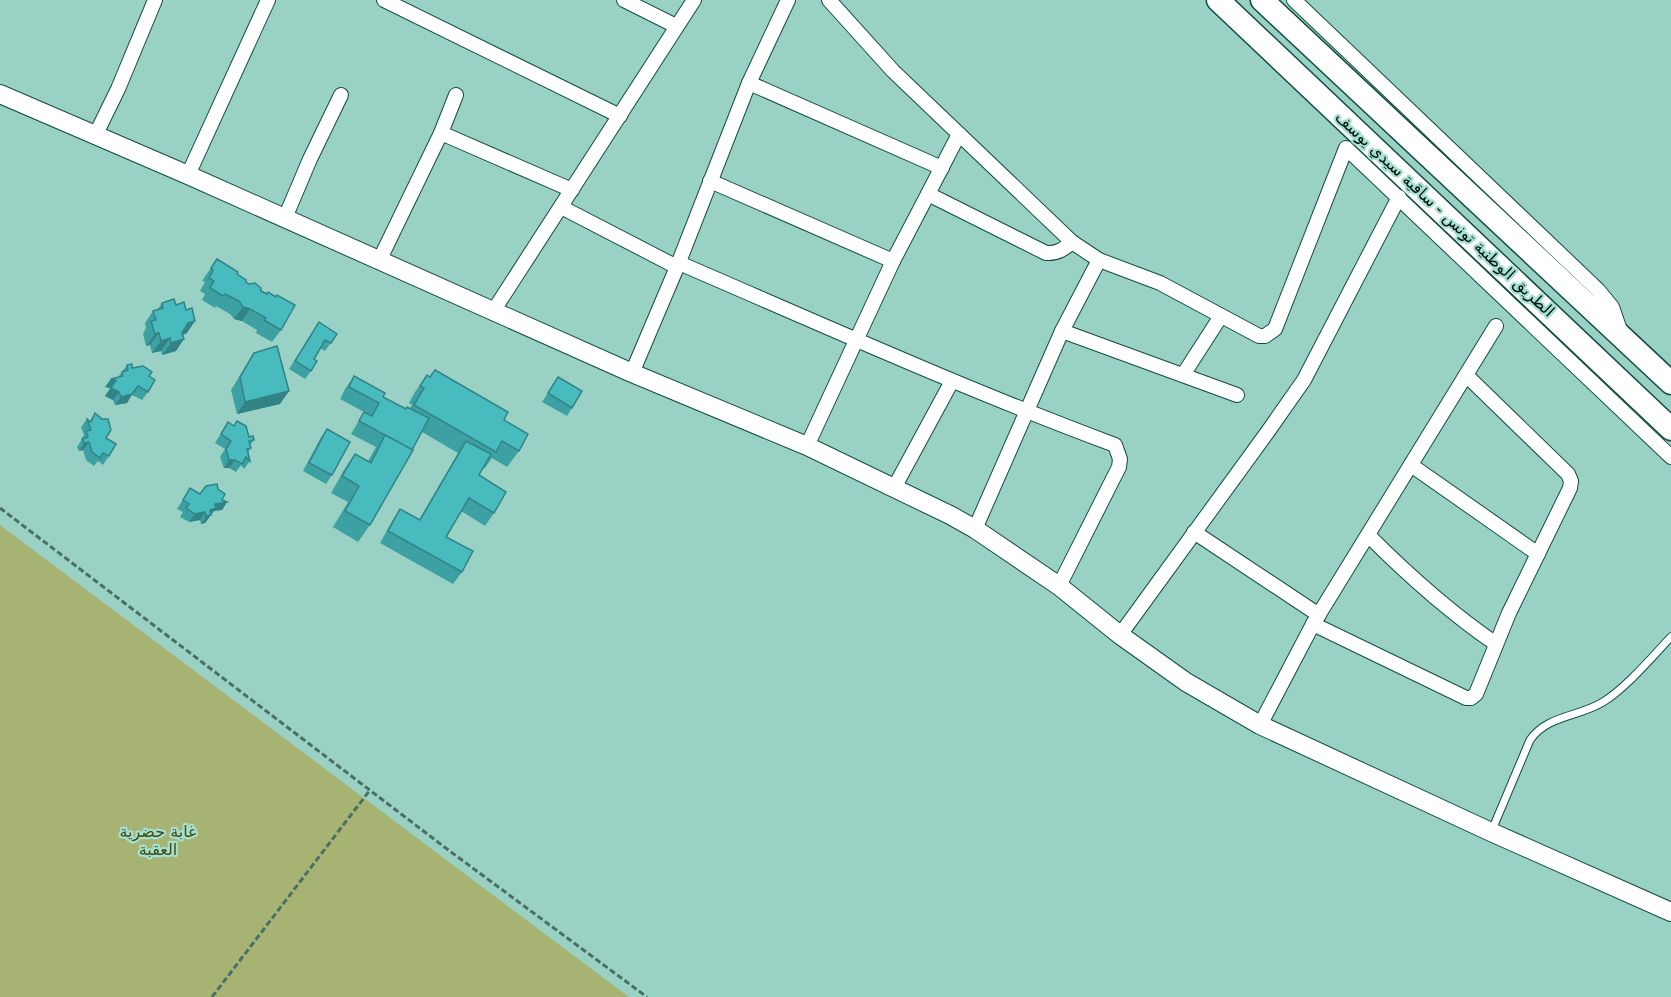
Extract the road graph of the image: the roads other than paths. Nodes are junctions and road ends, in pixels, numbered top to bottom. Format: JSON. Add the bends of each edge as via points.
{"nodes":[{"id":1,"x":155,"y":0,"type":"edge"},
{"id":2,"x":268,"y":0,"type":"edge"},
{"id":3,"x":384,"y":0,"type":"edge"},
{"id":4,"x":624,"y":0,"type":"edge"},
{"id":5,"x":694,"y":0,"type":"edge"},
{"id":6,"x":788,"y":0,"type":"edge"},
{"id":7,"x":829,"y":0,"type":"edge"},
{"id":8,"x":1218,"y":0,"type":"edge"},
{"id":9,"x":1262,"y":0,"type":"edge"},
{"id":10,"x":1294,"y":0,"type":"edge"},
{"id":11,"x":676,"y":26,"type":"junction"},
{"id":12,"x":749,"y":83,"type":"junction"},
{"id":13,"x":0,"y":94,"type":"edge"},
{"id":14,"x":341,"y":95,"type":"dead end"},
{"id":15,"x":456,"y":95,"type":"dead end"},
{"id":16,"x":620,"y":116,"type":"junction"},
{"id":17,"x":441,"y":133,"type":"junction"},
{"id":18,"x":959,"y":134,"type":"junction"},
{"id":19,"x":95,"y":136,"type":"junction"},
{"id":20,"x":942,"y":168,"type":"junction"},
{"id":21,"x":188,"y":175,"type":"junction"},
{"id":22,"x":710,"y":181,"type":"junction"},
{"id":23,"x":572,"y":190,"type":"junction"},
{"id":24,"x":928,"y":194,"type":"junction"},
{"id":25,"x":1399,"y":197,"type":"junction"},
{"id":26,"x":561,"y":207,"type":"junction"},
{"id":27,"x":285,"y":218,"type":"junction"},
{"id":28,"x":1072,"y":242,"type":"junction"},
{"id":29,"x":1099,"y":260,"type":"junction"},
{"id":30,"x":379,"y":261,"type":"junction"},
{"id":31,"x":893,"y":261,"type":"junction"},
{"id":32,"x":678,"y":265,"type":"junction"},
{"id":33,"x":494,"y":310,"type":"junction"},
{"id":34,"x":1221,"y":316,"type":"junction"},
{"id":35,"x":1497,"y":326,"type":"dead end"},
{"id":36,"x":1062,"y":331,"type":"junction"},
{"id":37,"x":1622,"y":338,"type":"junction"},
{"id":38,"x":857,"y":340,"type":"junction"},
{"id":39,"x":632,"y":373,"type":"junction"},
{"id":40,"x":1183,"y":375,"type":"junction"},
{"id":41,"x":1467,"y":375,"type":"junction"},
{"id":42,"x":952,"y":381,"type":"junction"},
{"id":43,"x":1671,"y":383,"type":"edge"},
{"id":44,"x":1237,"y":395,"type":"dead end"},
{"id":45,"x":1027,"y":412,"type":"junction"},
{"id":46,"x":1671,"y":429,"type":"edge"},
{"id":47,"x":807,"y":446,"type":"junction"},
{"id":48,"x":1671,"y":457,"type":"edge"},
{"id":49,"x":1411,"y":465,"type":"junction"},
{"id":50,"x":894,"y":488,"type":"junction"},
{"id":51,"x":975,"y":529,"type":"junction"},
{"id":52,"x":1194,"y":532,"type":"junction"},
{"id":53,"x":1368,"y":535,"type":"junction"},
{"id":54,"x":1538,"y":554,"type":"junction"},
{"id":55,"x":1059,"y":586,"type":"junction"},
{"id":56,"x":1316,"y":619,"type":"junction"},
{"id":57,"x":1120,"y":634,"type":"junction"},
{"id":58,"x":1671,"y":637,"type":"edge"},
{"id":59,"x":1496,"y":644,"type":"junction"},
{"id":60,"x":1260,"y":725,"type":"junction"},
{"id":61,"x":1491,"y":832,"type":"junction"},
{"id":62,"x":1671,"y":912,"type":"edge"}],
"edges":[{"from":1,"to":19,"type":"street"},
{"from":2,"to":21,"type":"street"},
{"from":3,"to":16,"type":"street"},
{"from":4,"to":11,"type":"street"},
{"from":5,"to":11,"type":"street"},
{"from":6,"to":12,"type":"street"},
{"from":7,"to":18,"type":"street","via":[[893,71]]},
{"from":8,"to":46,"type":"highway","name":"الطريق الوطنية تونس - ساقية سيدي يوسف"},
{"from":9,"to":37,"type":"highway","name":"الطريق الوطنية تونس - ساقية سيدي يوسف"},
{"from":10,"to":37,"type":"street","via":[[1598,290],[1617,317]]},
{"from":11,"to":16,"type":"street"},
{"from":12,"to":20,"type":"street"},
{"from":12,"to":22,"type":"street"},
{"from":13,"to":19,"type":"street"},
{"from":14,"to":27,"type":"street"},
{"from":15,"to":17,"type":"street"},
{"from":16,"to":23,"type":"street"},
{"from":17,"to":23,"type":"street"},
{"from":17,"to":30,"type":"street"},
{"from":18,"to":20,"type":"street"},
{"from":18,"to":28,"type":"street"},
{"from":19,"to":21,"type":"street"},
{"from":20,"to":24,"type":"street"},
{"from":21,"to":27,"type":"street"},
{"from":22,"to":31,"type":"street"},
{"from":22,"to":32,"type":"street"},
{"from":23,"to":26,"type":"street"},
{"from":24,"to":28,"type":"street","via":[[1046,253],[1063,250]]},
{"from":24,"to":31,"type":"street"},
{"from":25,"to":34,"type":"street","via":[[1346,148],[1275,329],[1259,336]]},
{"from":25,"to":48,"type":"street"},
{"from":25,"to":52,"type":"street","via":[[1304,380]]},
{"from":26,"to":32,"type":"street"},
{"from":26,"to":33,"type":"street"},
{"from":27,"to":30,"type":"street"},
{"from":28,"to":29,"type":"street"},
{"from":29,"to":34,"type":"street","via":[[1160,283]]},
{"from":29,"to":36,"type":"street"},
{"from":30,"to":33,"type":"street"},
{"from":31,"to":38,"type":"street"},
{"from":32,"to":38,"type":"street"},
{"from":32,"to":39,"type":"street"},
{"from":33,"to":39,"type":"street"},
{"from":34,"to":40,"type":"street"},
{"from":35,"to":41,"type":"street"},
{"from":36,"to":40,"type":"street"},
{"from":36,"to":45,"type":"street"},
{"from":37,"to":43,"type":"highway","name":"الطريق الوطنية تونس - ساقية سيدي يوسف"},
{"from":38,"to":42,"type":"street"},
{"from":38,"to":47,"type":"street"},
{"from":39,"to":47,"type":"street"},
{"from":40,"to":44,"type":"street"},
{"from":41,"to":49,"type":"street"},
{"from":41,"to":54,"type":"street","via":[[1571,481]]},
{"from":42,"to":45,"type":"street"},
{"from":42,"to":50,"type":"street"},
{"from":45,"to":51,"type":"street"},
{"from":45,"to":55,"type":"street","via":[[1115,445],[1120,459]]},
{"from":47,"to":50,"type":"street"},
{"from":49,"to":53,"type":"street"},
{"from":49,"to":54,"type":"street"},
{"from":50,"to":51,"type":"street"},
{"from":51,"to":55,"type":"street"},
{"from":52,"to":56,"type":"street"},
{"from":52,"to":57,"type":"street"},
{"from":53,"to":56,"type":"street"},
{"from":53,"to":59,"type":"street","via":[[1439,602]]},
{"from":54,"to":59,"type":"street"},
{"from":55,"to":57,"type":"street"},
{"from":56,"to":59,"type":"street","via":[[1466,698],[1476,694]]},
{"from":56,"to":60,"type":"street"},
{"from":57,"to":60,"type":"street","via":[[1186,682]]},
{"from":58,"to":61,"type":"lane","via":[[1613,695],[1593,708],[1548,722],[1535,732]]},
{"from":60,"to":61,"type":"street"},
{"from":61,"to":62,"type":"street"}]}
